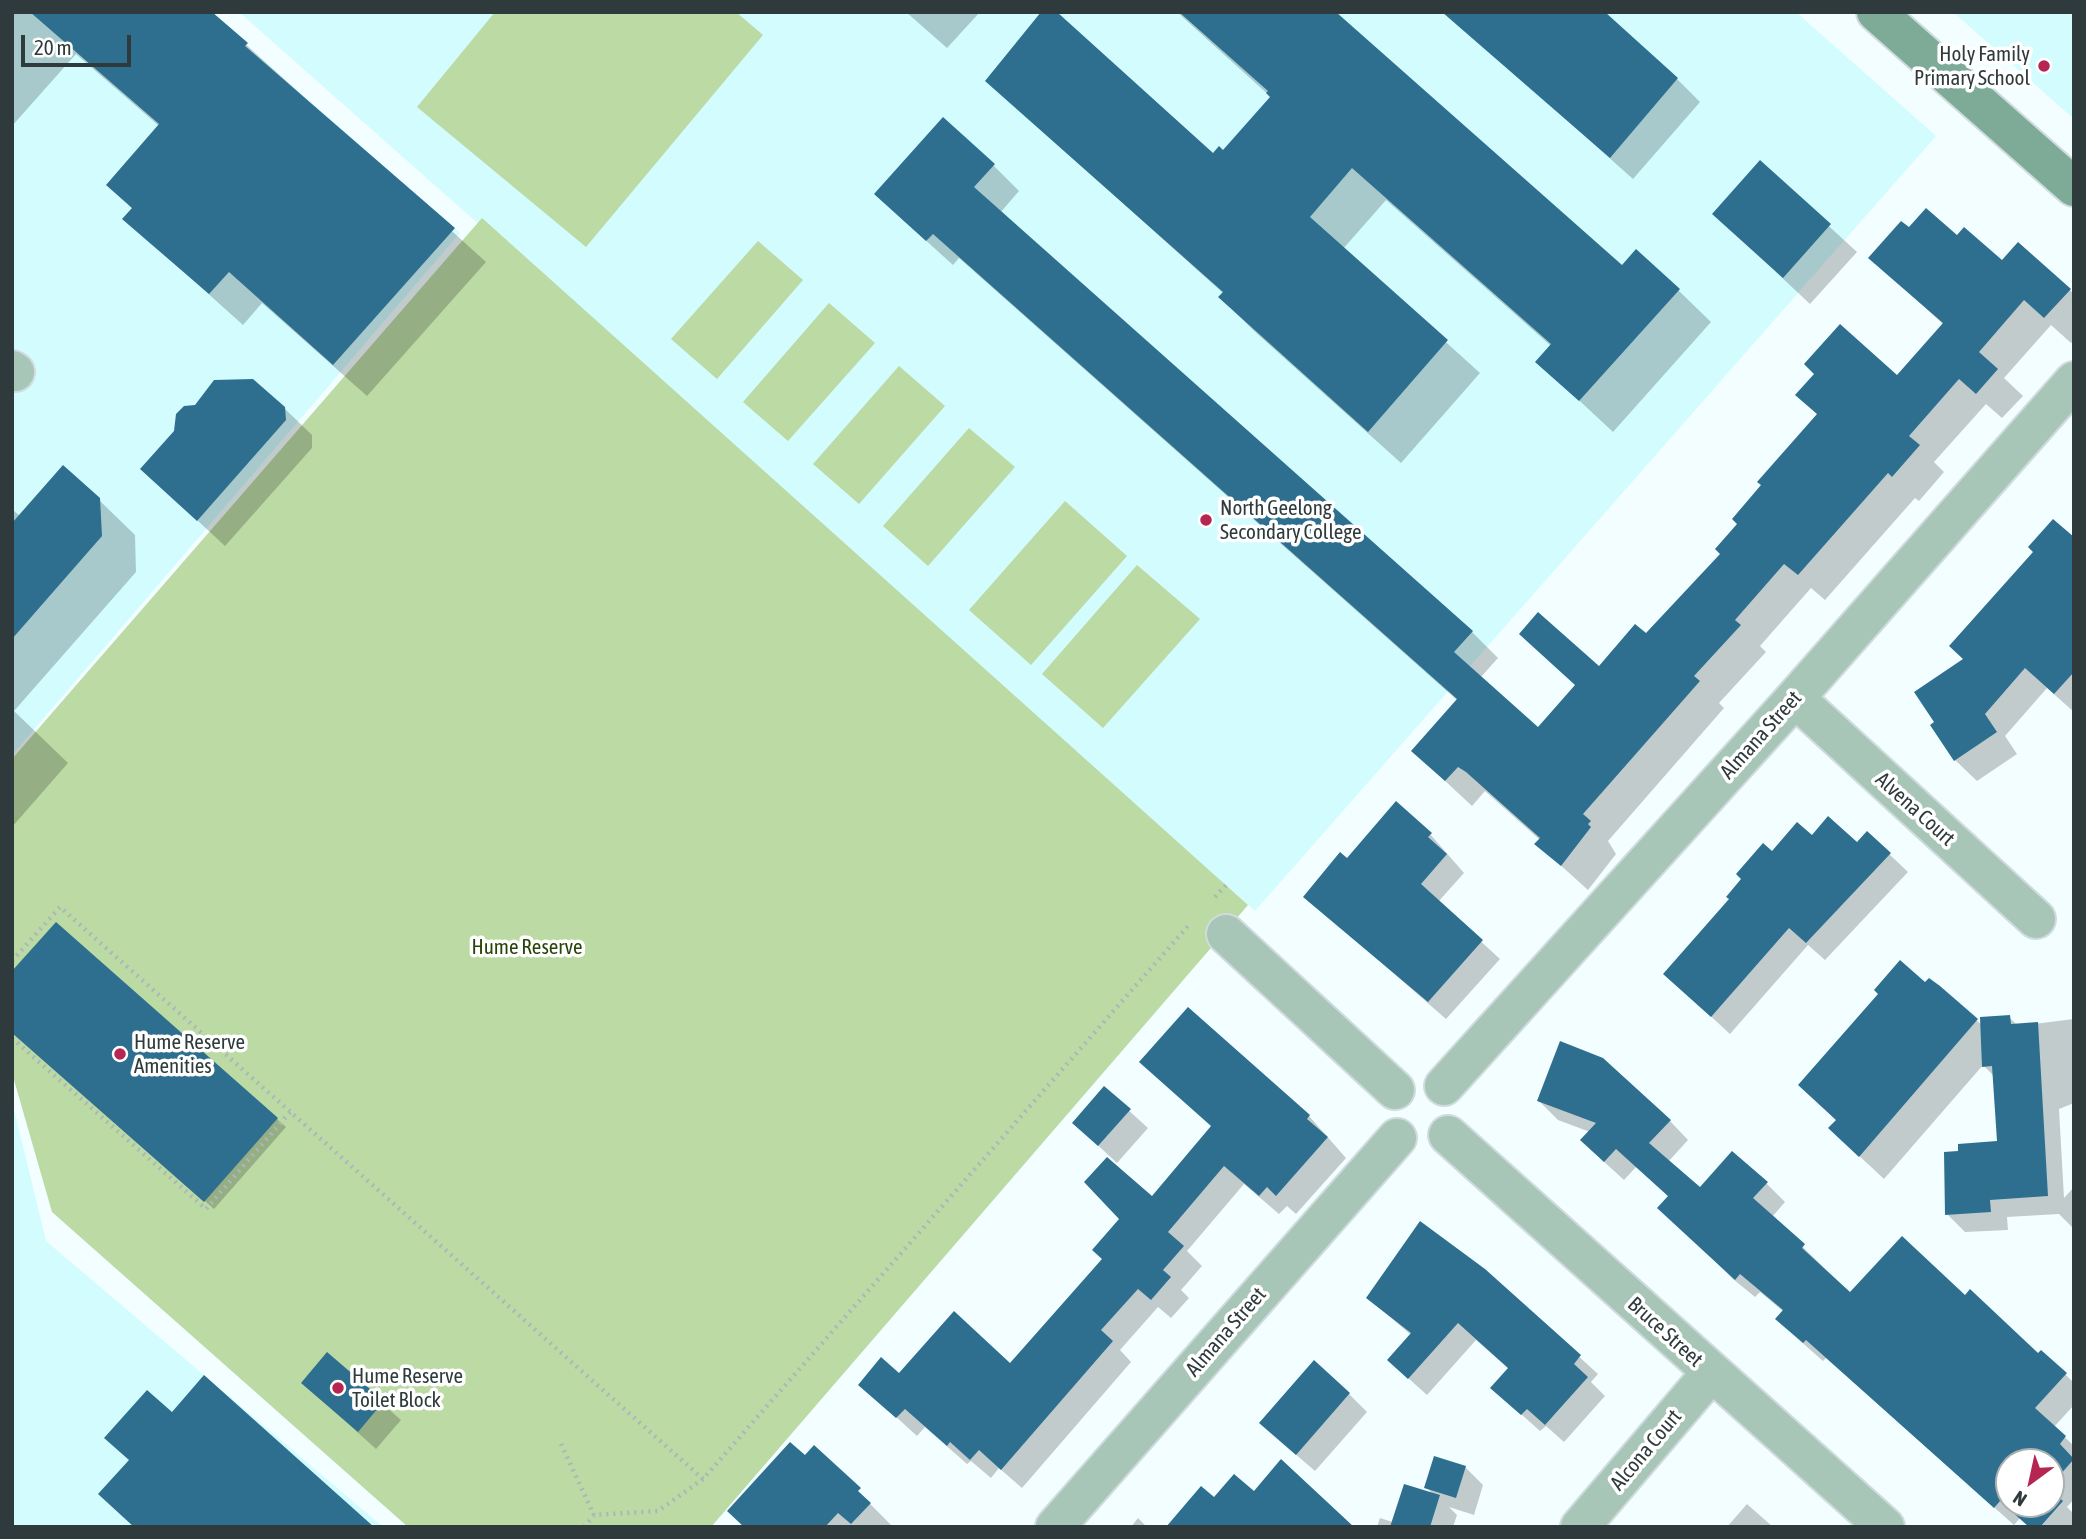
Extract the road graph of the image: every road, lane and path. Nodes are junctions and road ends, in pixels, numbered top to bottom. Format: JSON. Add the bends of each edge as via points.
{"nodes":[{"id":1,"x":1876,"y":12,"type":"edge"},
{"id":2,"x":2074,"y":187,"type":"edge"},
{"id":3,"x":2074,"y":381,"type":"edge"},
{"id":4,"x":1795,"y":698,"type":"junction"},
{"id":5,"x":1228,"y":883,"type":"dead end"},
{"id":6,"x":2036,"y":919,"type":"dead end"},
{"id":7,"x":1209,"y":920,"type":"junction"},
{"id":8,"x":12,"y":961,"type":"edge"},
{"id":9,"x":12,"y":1038,"type":"edge"},
{"id":10,"x":1444,"y":1086,"type":"junction"},
{"id":11,"x":1395,"y":1090,"type":"junction"},
{"id":12,"x":290,"y":1112,"type":"junction"},
{"id":13,"x":1448,"y":1135,"type":"junction"},
{"id":14,"x":1398,"y":1138,"type":"junction"},
{"id":15,"x":1711,"y":1373,"type":"junction"},
{"id":16,"x":561,"y":1444,"type":"dead end"},
{"id":17,"x":703,"y":1479,"type":"junction"},
{"id":18,"x":594,"y":1515,"type":"junction"},
{"id":19,"x":583,"y":1527,"type":"edge"},
{"id":20,"x":1055,"y":1527,"type":"edge"},
{"id":21,"x":1580,"y":1527,"type":"edge"},
{"id":22,"x":1885,"y":1527,"type":"edge"}],
"edges":[{"from":1,"to":2,"type":"main road"},
{"from":3,"to":4,"type":"street","name":"Almana Street"},
{"from":4,"to":6,"type":"street","name":"Alvena Court"},
{"from":4,"to":10,"type":"street","name":"Almana Street"},
{"from":5,"to":7,"type":"path"},
{"from":7,"to":11,"type":"street"},
{"from":7,"to":17,"type":"path"},
{"from":8,"to":12,"type":"path","via":[[60,907]]},
{"from":9,"to":12,"type":"path","via":[[206,1209]]},
{"from":10,"to":11,"type":"street","via":[[1424,1078]]},
{"from":10,"to":13,"type":"street","via":[[1456,1115]]},
{"from":11,"to":14,"type":"street","via":[[1386,1109]]},
{"from":12,"to":17,"type":"path"},
{"from":13,"to":14,"type":"street","via":[[1418,1147]]},
{"from":13,"to":15,"type":"street","name":"Bruce Street"},
{"from":14,"to":20,"type":"street","name":"Almana Street"},
{"from":15,"to":21,"type":"street","name":"Alcona Court"},
{"from":15,"to":22,"type":"street","name":"Bruce Street"},
{"from":16,"to":18,"type":"path"},
{"from":17,"to":18,"type":"path","via":[[658,1511]]},
{"from":18,"to":19,"type":"path"}]}
